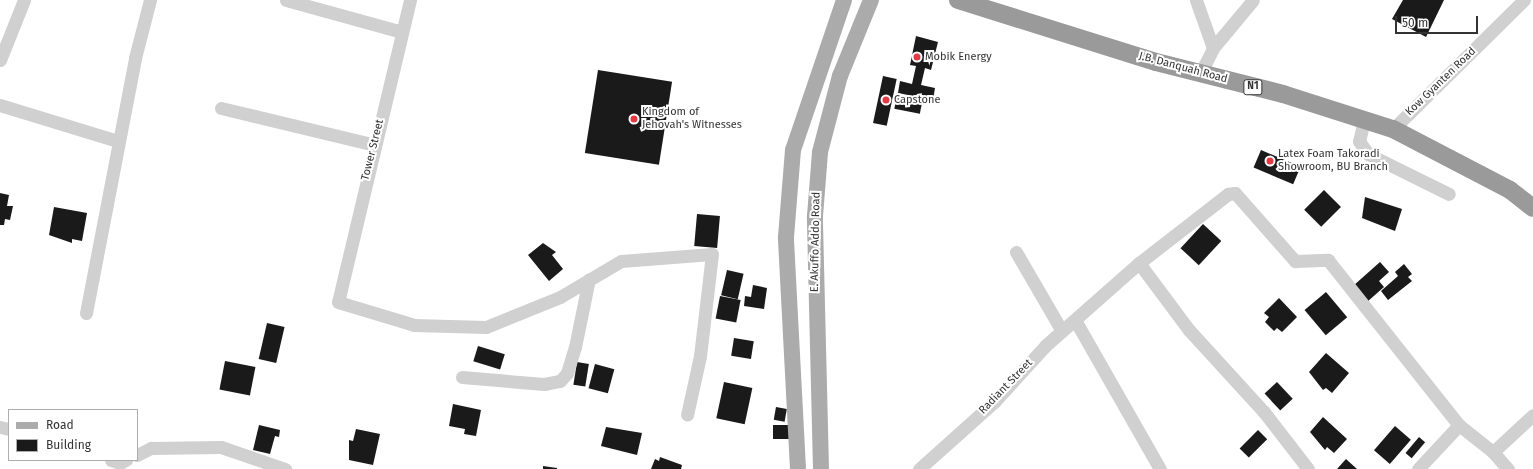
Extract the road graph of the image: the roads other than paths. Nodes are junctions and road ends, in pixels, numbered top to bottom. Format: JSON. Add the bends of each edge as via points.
{"nodes":[{"id":1,"x":24,"y":0,"type":"edge"},
{"id":2,"x":150,"y":0,"type":"edge"},
{"id":3,"x":286,"y":0,"type":"edge"},
{"id":4,"x":410,"y":0,"type":"edge"},
{"id":5,"x":844,"y":0,"type":"edge"},
{"id":6,"x":871,"y":0,"type":"edge"},
{"id":7,"x":958,"y":0,"type":"edge"},
{"id":8,"x":1196,"y":0,"type":"edge"},
{"id":9,"x":1253,"y":0,"type":"edge"},
{"id":10,"x":1524,"y":0,"type":"edge"},
{"id":11,"x":402,"y":32,"type":"junction"},
{"id":12,"x":1213,"y":48,"type":"junction"},
{"id":13,"x":0,"y":60,"type":"edge"},
{"id":14,"x":1200,"y":74,"type":"junction"},
{"id":15,"x":0,"y":105,"type":"edge"},
{"id":16,"x":221,"y":108,"type":"dead end"},
{"id":17,"x":1364,"y":120,"type":"junction"},
{"id":18,"x":1392,"y":129,"type":"junction"},
{"id":19,"x":118,"y":141,"type":"junction"},
{"id":20,"x":375,"y":145,"type":"junction"},
{"id":21,"x":1449,"y":194,"type":"dead end"},
{"id":22,"x":1533,"y":208,"type":"edge"},
{"id":23,"x":1016,"y":252,"type":"dead end"},
{"id":24,"x":1139,"y":263,"type":"junction"},
{"id":25,"x":588,"y":278,"type":"junction"},
{"id":26,"x":86,"y":313,"type":"dead end"},
{"id":27,"x":1075,"y":320,"type":"junction"},
{"id":28,"x":1062,"y":331,"type":"junction"},
{"id":29,"x":462,"y":377,"type":"dead end"},
{"id":30,"x":687,"y":415,"type":"dead end"},
{"id":31,"x":1533,"y":415,"type":"edge"},
{"id":32,"x":1459,"y":425,"type":"junction"},
{"id":33,"x":1493,"y":452,"type":"junction"},
{"id":34,"x":138,"y":454,"type":"edge"},
{"id":35,"x":114,"y":461,"type":"edge"},
{"id":36,"x":124,"y":461,"type":"edge"},
{"id":37,"x":285,"y":469,"type":"edge"},
{"id":38,"x":798,"y":469,"type":"edge"},
{"id":39,"x":820,"y":469,"type":"edge"},
{"id":40,"x":919,"y":469,"type":"edge"},
{"id":41,"x":1160,"y":469,"type":"edge"},
{"id":42,"x":1308,"y":469,"type":"edge"},
{"id":43,"x":1418,"y":469,"type":"edge"},
{"id":44,"x":1508,"y":469,"type":"edge"}],
"edges":[{"from":1,"to":13,"type":"street"},
{"from":2,"to":19,"type":"street"},
{"from":3,"to":11,"type":"street"},
{"from":4,"to":11,"type":"street","name":"Tower Street"},
{"from":5,"to":38,"type":"main road","via":[[793,150],[786,237]]},
{"from":6,"to":39,"type":"main road","name":"E. Akuffo Addo Road","via":[[840,76],[820,152],[815,223]]},
{"from":7,"to":14,"type":"highway","name":"J.B. Danquah Road","number":"N1"},
{"from":8,"to":12,"type":"street"},
{"from":9,"to":12,"type":"street"},
{"from":10,"to":18,"type":"street","name":"Kow Gyanten Road"},
{"from":11,"to":20,"type":"street","name":"Tower Street"},
{"from":12,"to":14,"type":"street"},
{"from":14,"to":17,"type":"highway","name":"J.B. Danquah Road","number":"N1"},
{"from":15,"to":19,"type":"street"},
{"from":16,"to":20,"type":"street"},
{"from":17,"to":18,"type":"highway","name":"J.B. Danquah Road","number":"N1"},
{"from":17,"to":21,"type":"street","via":[[1359,141],[1368,154]]},
{"from":18,"to":22,"type":"highway","name":"J.B. Danquah Road","number":"N1","via":[[1510,190]]},
{"from":19,"to":26,"type":"street"},
{"from":20,"to":25,"type":"street","name":"Tower Street","via":[[338,302],[414,325],[486,327],[560,297]]},
{"from":23,"to":28,"type":"street"},
{"from":24,"to":27,"type":"street","name":"Radiant Street"},
{"from":24,"to":32,"type":"street","name":"Radiant Street","via":[[1228,194],[1235,193],[1295,261],[1321,258],[1333,265]]},
{"from":24,"to":42,"type":"street","via":[[1189,330],[1264,412]]},
{"from":25,"to":29,"type":"street","via":[[575,347],[567,373],[560,382],[544,384]]},
{"from":25,"to":30,"type":"street","via":[[621,261],[712,254],[700,356]]},
{"from":27,"to":28,"type":"street","name":"Radiant Street"},
{"from":27,"to":41,"type":"street"},
{"from":28,"to":40,"type":"street","name":"Radiant Street","via":[[994,402]]},
{"from":31,"to":33,"type":"street"},
{"from":32,"to":33,"type":"street"},
{"from":32,"to":43,"type":"street"},
{"from":33,"to":44,"type":"street"},
{"from":34,"to":37,"type":"street","via":[[151,448],[221,447]]},
{"from":35,"to":36,"type":"street"}]}
